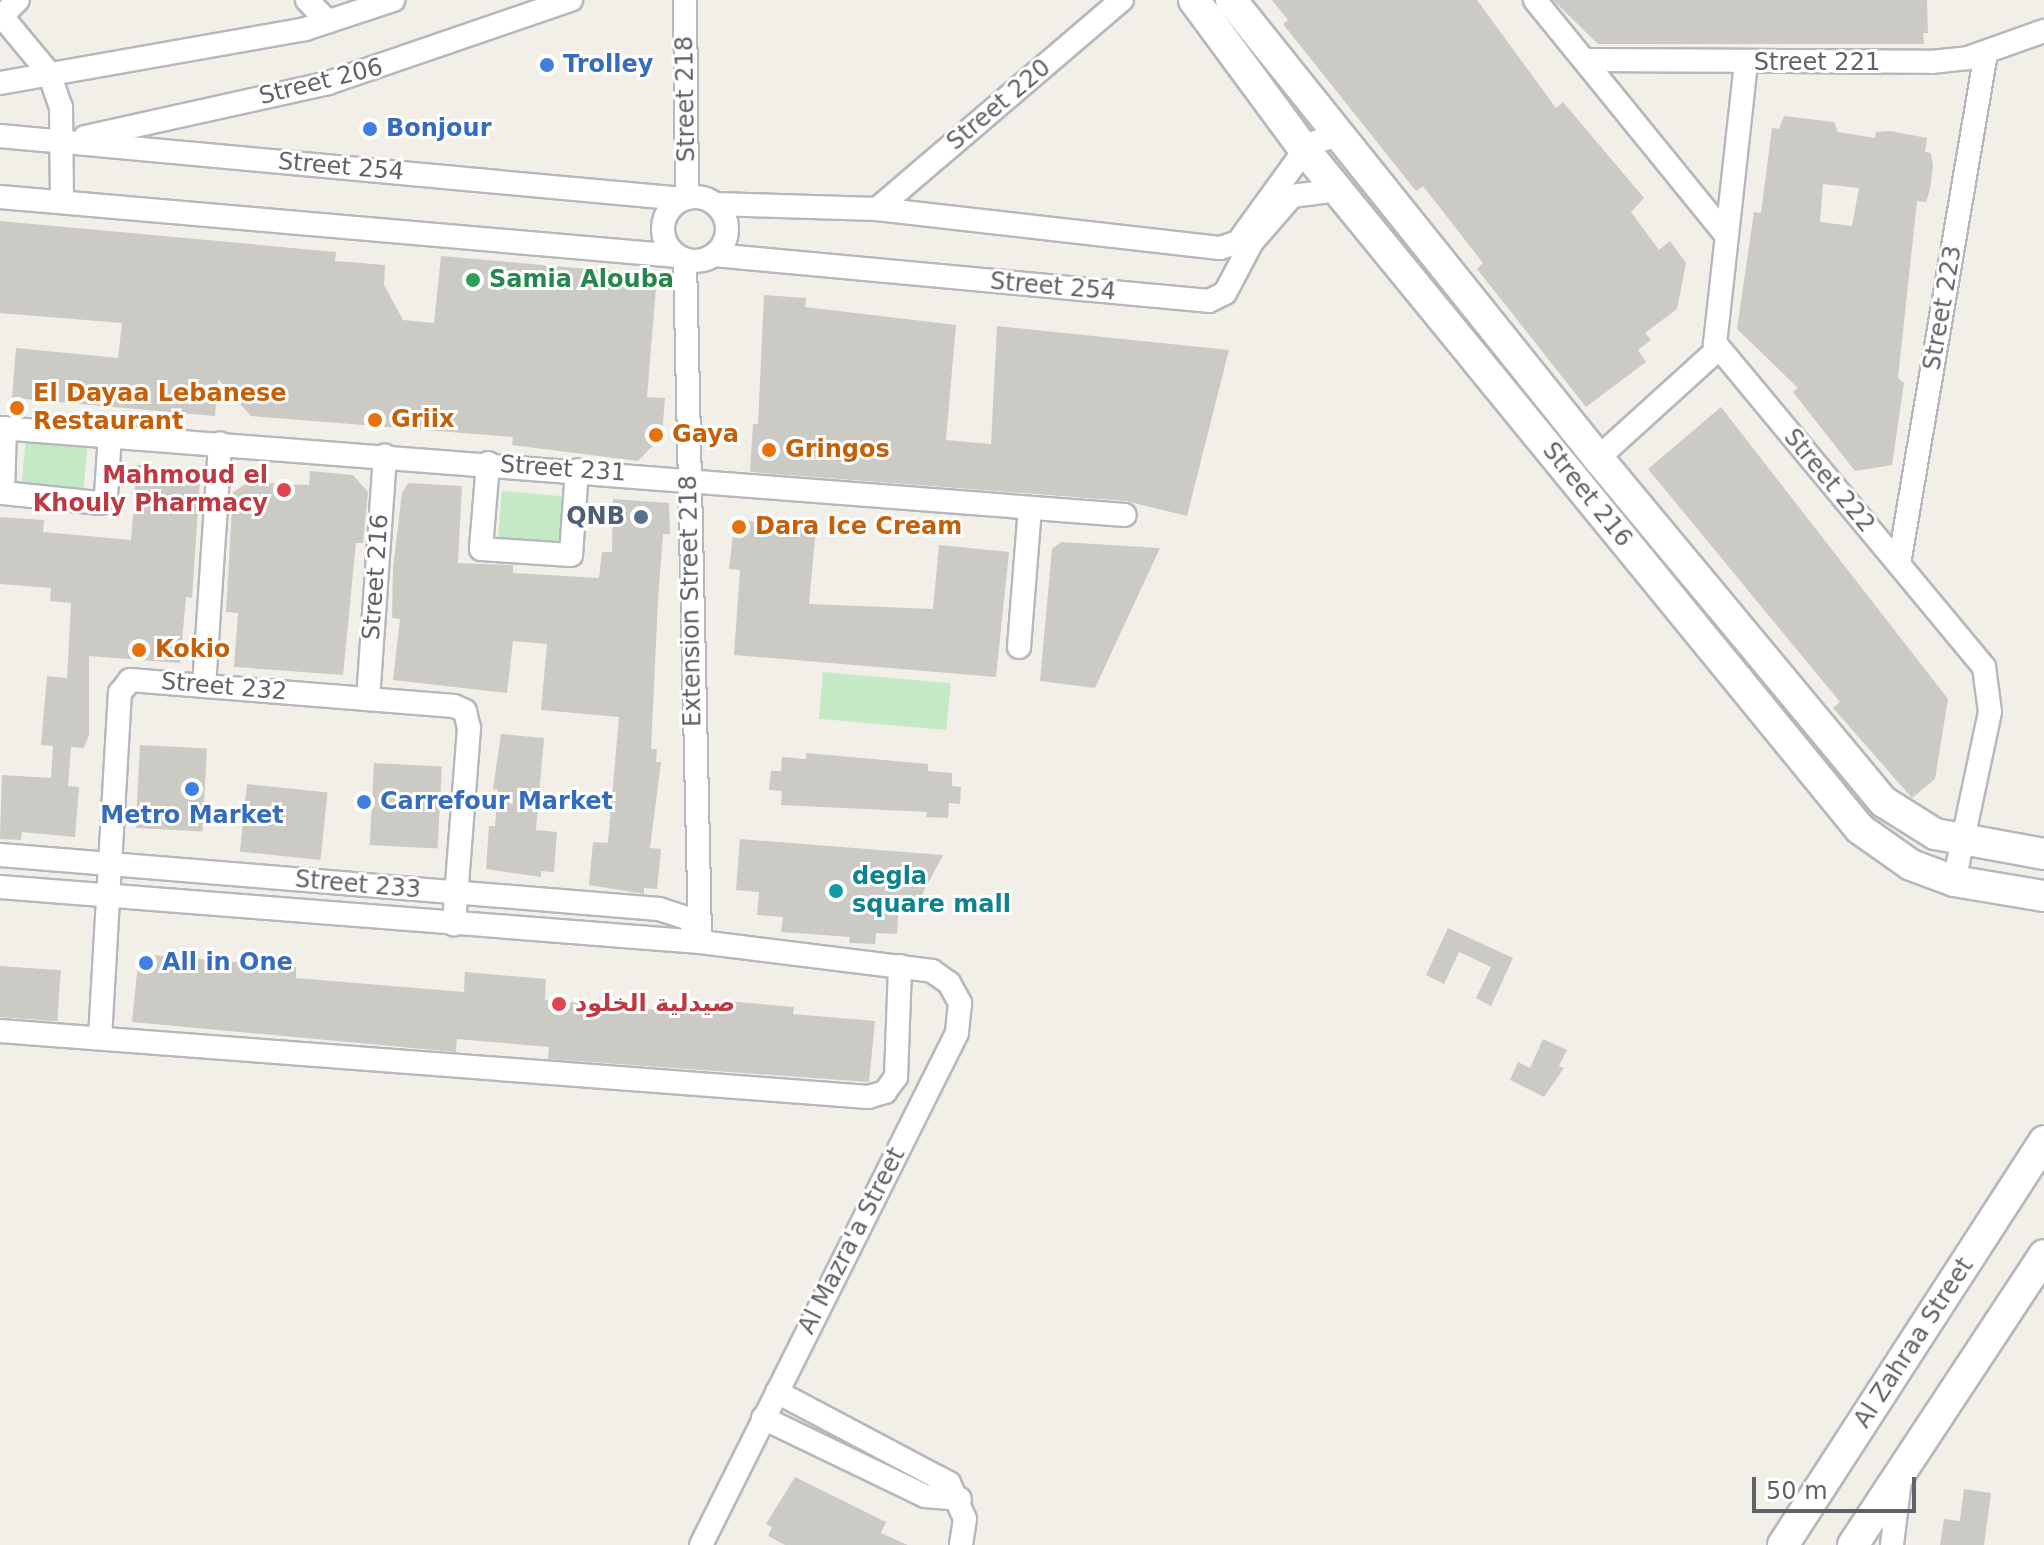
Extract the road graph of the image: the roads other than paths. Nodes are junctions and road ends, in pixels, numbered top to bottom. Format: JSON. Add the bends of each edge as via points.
{"nodes":[{"id":1,"x":307,"y":0,"type":"edge"},
{"id":2,"x":393,"y":0,"type":"edge"},
{"id":3,"x":571,"y":0,"type":"edge"},
{"id":4,"x":685,"y":0,"type":"edge"},
{"id":5,"x":1122,"y":0,"type":"edge"},
{"id":6,"x":1194,"y":0,"type":"edge"},
{"id":7,"x":1231,"y":0,"type":"edge"},
{"id":8,"x":1535,"y":0,"type":"edge"},
{"id":9,"x":5,"y":12,"type":"edge"},
{"id":10,"x":328,"y":22,"type":"junction"},
{"id":11,"x":2044,"y":31,"type":"edge"},
{"id":12,"x":1986,"y":53,"type":"junction"},
{"id":13,"x":1585,"y":60,"type":"junction"},
{"id":14,"x":1746,"y":63,"type":"junction"},
{"id":15,"x":49,"y":73,"type":"junction"},
{"id":16,"x":0,"y":83,"type":"edge"},
{"id":17,"x":1338,"y":135,"type":"junction"},
{"id":18,"x":0,"y":136,"type":"edge"},
{"id":19,"x":65,"y":142,"type":"junction"},
{"id":20,"x":1304,"y":149,"type":"junction"},
{"id":21,"x":1338,"y":190,"type":"junction"},
{"id":22,"x":0,"y":197,"type":"edge"},
{"id":23,"x":685,"y":198,"type":"junction"},
{"id":24,"x":62,"y":202,"type":"junction"},
{"id":25,"x":715,"y":204,"type":"junction"},
{"id":26,"x":877,"y":209,"type":"junction"},
{"id":27,"x":1725,"y":234,"type":"junction"},
{"id":28,"x":714,"y":255,"type":"junction"},
{"id":29,"x":681,"y":258,"type":"junction"},
{"id":30,"x":1718,"y":349,"type":"junction"},
{"id":31,"x":2,"y":428,"type":"edge"},
{"id":32,"x":110,"y":435,"type":"junction"},
{"id":33,"x":220,"y":444,"type":"junction"},
{"id":34,"x":385,"y":456,"type":"junction"},
{"id":35,"x":1598,"y":458,"type":"junction"},
{"id":36,"x":488,"y":463,"type":"junction"},
{"id":37,"x":577,"y":470,"type":"junction"},
{"id":38,"x":687,"y":478,"type":"junction"},
{"id":39,"x":1030,"y":508,"type":"junction"},
{"id":40,"x":1125,"y":515,"type":"dead end"},
{"id":41,"x":1899,"y":564,"type":"junction"},
{"id":42,"x":1019,"y":647,"type":"dead end"},
{"id":43,"x":204,"y":686,"type":"junction"},
{"id":44,"x":368,"y":699,"type":"junction"},
{"id":45,"x":1962,"y":841,"type":"junction"},
{"id":46,"x":2044,"y":854,"type":"edge"},
{"id":47,"x":0,"y":855,"type":"edge"},
{"id":48,"x":110,"y":864,"type":"junction"},
{"id":49,"x":1954,"y":881,"type":"junction"},
{"id":50,"x":0,"y":887,"type":"edge"},
{"id":51,"x":456,"y":893,"type":"junction"},
{"id":52,"x":108,"y":896,"type":"junction"},
{"id":53,"x":2044,"y":896,"type":"edge"},
{"id":54,"x":454,"y":924,"type":"junction"},
{"id":55,"x":700,"y":942,"type":"junction"},
{"id":56,"x":900,"y":966,"type":"junction"},
{"id":57,"x":0,"y":1031,"type":"edge"},
{"id":58,"x":100,"y":1038,"type":"junction"},
{"id":59,"x":2044,"y":1141,"type":"edge"},
{"id":60,"x":2044,"y":1255,"type":"edge"},
{"id":61,"x":777,"y":1392,"type":"junction"},
{"id":62,"x":763,"y":1418,"type":"junction"},
{"id":63,"x":1901,"y":1472,"type":"junction"},
{"id":64,"x":960,"y":1499,"type":"junction"},
{"id":65,"x":701,"y":1545,"type":"edge"},
{"id":66,"x":961,"y":1545,"type":"edge"},
{"id":67,"x":1783,"y":1545,"type":"edge"},
{"id":68,"x":1853,"y":1545,"type":"edge"},
{"id":69,"x":1892,"y":1545,"type":"edge"}],
"edges":[{"from":1,"to":10,"type":"street"},
{"from":2,"to":10,"type":"street"},
{"from":3,"to":19,"type":"street","name":"Street 206","via":[[328,83]]},
{"from":4,"to":23,"type":"street","name":"Street 218"},
{"from":5,"to":26,"type":"street","name":"Street 220"},
{"from":6,"to":20,"type":"main road","name":"Street 216"},
{"from":7,"to":17,"type":"main road","name":"Street 216"},
{"from":8,"to":13,"type":"street"},
{"from":9,"to":15,"type":"street"},
{"from":10,"to":15,"type":"street"},
{"from":11,"to":12,"type":"street","name":"Street 221"},
{"from":12,"to":14,"type":"street","name":"Street 221","via":[[1931,62]]},
{"from":12,"to":41,"type":"street","name":"Street 223"},
{"from":13,"to":14,"type":"street","name":"Street 221"},
{"from":13,"to":27,"type":"street"},
{"from":14,"to":27,"type":"street"},
{"from":15,"to":16,"type":"street"},
{"from":15,"to":19,"type":"street"},
{"from":17,"to":20,"type":"street","via":[[1322,136]]},
{"from":17,"to":35,"type":"main road","name":"Street 216"},
{"from":18,"to":19,"type":"street","name":"Street 254"},
{"from":19,"to":23,"type":"street","name":"Street 254"},
{"from":19,"to":24,"type":"street"},
{"from":20,"to":21,"type":"main road","name":"Street 216"},
{"from":20,"to":26,"type":"street","via":[[1238,242],[1226,248]]},
{"from":21,"to":28,"type":"street","name":"Street 254","via":[[1292,196],[1252,242],[1225,293],[1209,301]]},
{"from":21,"to":49,"type":"main road","name":"Street 216","via":[[1860,829],[1911,865]]},
{"from":22,"to":24,"type":"street"},
{"from":23,"to":25,"type":"street"},
{"from":23,"to":29,"type":"street","via":[[669,210],[663,226],[666,243]]},
{"from":24,"to":29,"type":"street"},
{"from":25,"to":26,"type":"street"},
{"from":25,"to":28,"type":"street","via":[[727,230]]},
{"from":27,"to":30,"type":"street","via":[[1714,329]]},
{"from":28,"to":29,"type":"street"},
{"from":29,"to":38,"type":"street","name":"Extension Street 218"},
{"from":30,"to":35,"type":"street"},
{"from":30,"to":41,"type":"street","name":"Street 222"},
{"from":31,"to":32,"type":"street","name":"Street 231"},
{"from":31,"to":32,"type":"street","via":[[3,493],[100,503],[106,495]]},
{"from":32,"to":33,"type":"street","name":"Street 231"},
{"from":33,"to":34,"type":"street","name":"Street 231"},
{"from":33,"to":43,"type":"street"},
{"from":34,"to":36,"type":"street","name":"Street 231"},
{"from":34,"to":44,"type":"street","name":"Street 216"},
{"from":35,"to":45,"type":"main road","name":"Street 216","via":[[1884,802],[1908,821]]},
{"from":36,"to":37,"type":"street","name":"Street 231"},
{"from":36,"to":37,"type":"street","via":[[481,549],[571,555]]},
{"from":37,"to":38,"type":"street","name":"Street 231"},
{"from":38,"to":39,"type":"street","name":"Street 231"},
{"from":38,"to":55,"type":"street","name":"Extension Street 218"},
{"from":39,"to":40,"type":"street","name":"Street 231"},
{"from":39,"to":42,"type":"street"},
{"from":41,"to":45,"type":"street","name":"Street 222","via":[[1984,667],[1991,689]]},
{"from":43,"to":44,"type":"street","name":"Street 232"},
{"from":43,"to":48,"type":"street","name":"Street 232","via":[[134,680],[121,689]]},
{"from":44,"to":51,"type":"street","name":"Street 232","via":[[454,706],[468,716]]},
{"from":45,"to":46,"type":"main road","name":"Street 216"},
{"from":45,"to":49,"type":"street","name":"Street 222"},
{"from":47,"to":48,"type":"street","name":"Street 233"},
{"from":48,"to":51,"type":"street","name":"Street 233"},
{"from":48,"to":52,"type":"street","name":"Street 232"},
{"from":49,"to":53,"type":"main road","name":"Street 216"},
{"from":50,"to":52,"type":"street","name":"Street 233"},
{"from":51,"to":54,"type":"street","name":"Street 232"},
{"from":51,"to":55,"type":"street","name":"Street 233","via":[[676,911],[689,919]]},
{"from":52,"to":54,"type":"street","name":"Street 233"},
{"from":52,"to":58,"type":"street","name":"Street 232"},
{"from":54,"to":55,"type":"street","name":"Street 233"},
{"from":55,"to":56,"type":"street","name":"Street 233"},
{"from":56,"to":58,"type":"street","via":[[896,1077],[885,1092],[868,1097]]},
{"from":56,"to":61,"type":"street","name":"Al Mazra'a Street","via":[[932,971],[949,983],[960,1003],[957,1033]]},
{"from":57,"to":58,"type":"street"},
{"from":59,"to":67,"type":"main road","name":"Al Zahraa Street"},
{"from":60,"to":63,"type":"main road"},
{"from":61,"to":62,"type":"street","name":"Al Mazra'a Street"},
{"from":61,"to":64,"type":"street","via":[[938,1476]]},
{"from":62,"to":64,"type":"street","via":[[925,1496]]},
{"from":62,"to":65,"type":"street","name":"Al Mazra'a Street"},
{"from":63,"to":68,"type":"main road"},
{"from":63,"to":69,"type":"street"},
{"from":64,"to":66,"type":"street","via":[[965,1519]]}]}
